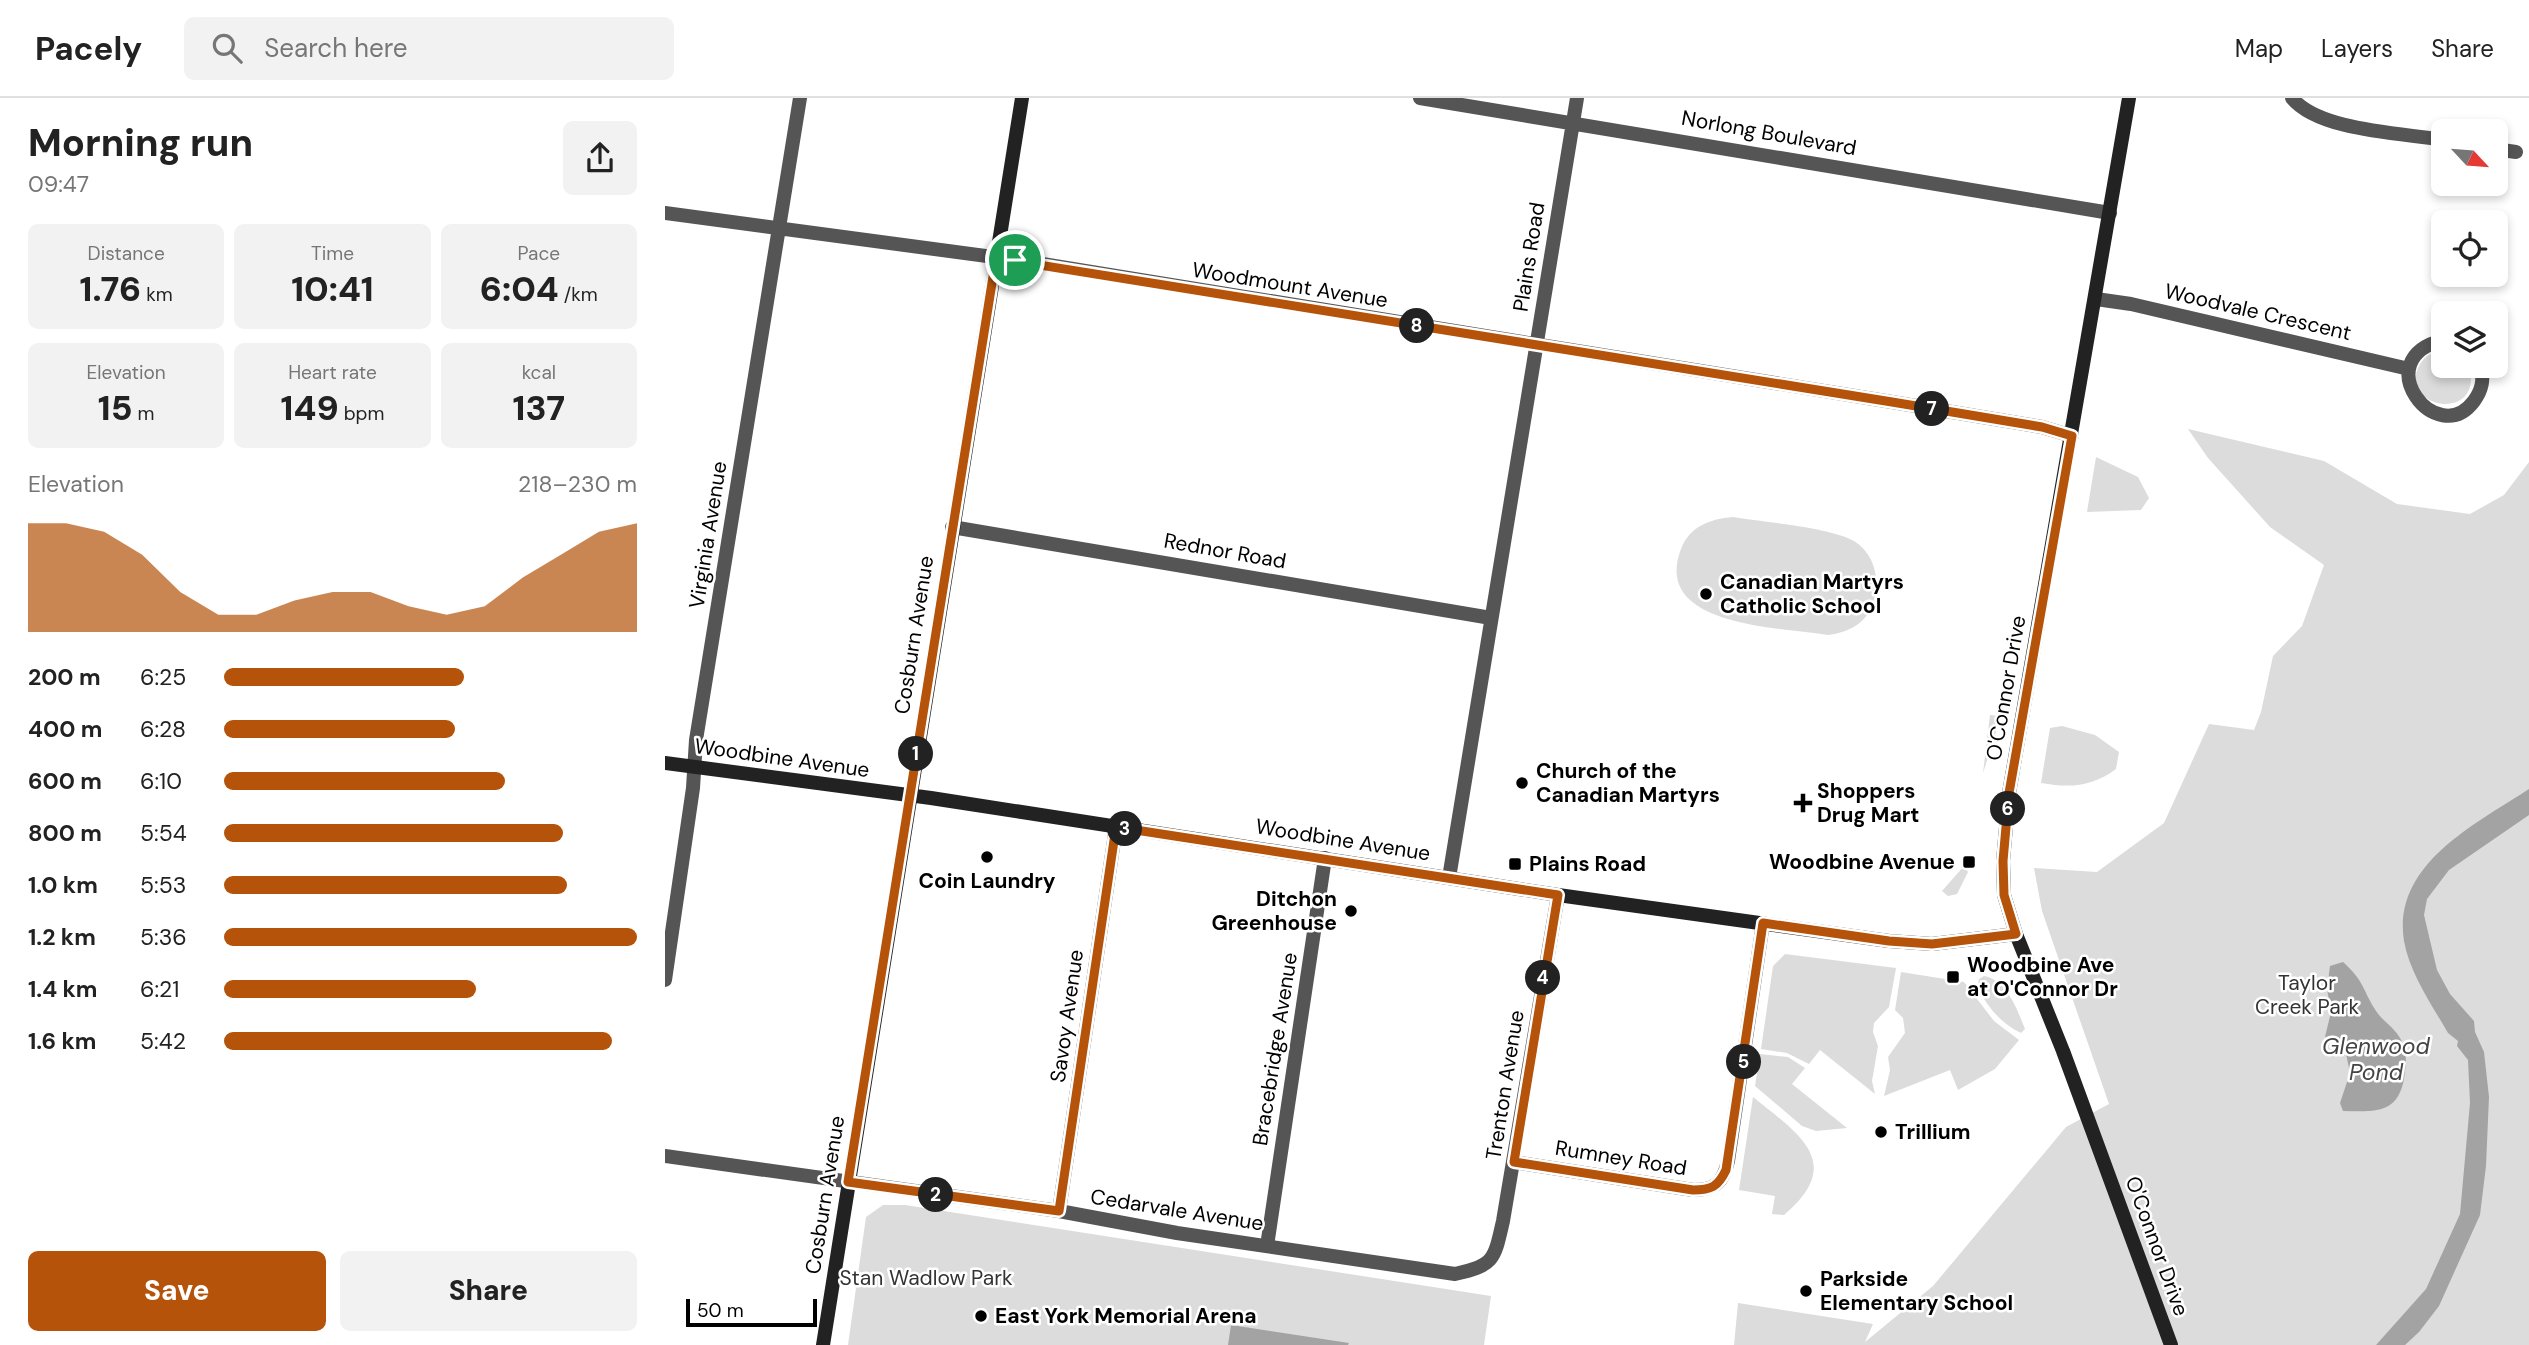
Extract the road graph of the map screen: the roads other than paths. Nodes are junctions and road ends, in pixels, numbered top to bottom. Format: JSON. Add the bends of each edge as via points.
{"nodes":[{"id":1,"x":800,"y":98,"type":"edge"},
{"id":2,"x":1022,"y":98,"type":"edge"},
{"id":3,"x":1420,"y":98,"type":"edge"},
{"id":4,"x":1577,"y":98,"type":"edge"},
{"id":5,"x":2129,"y":98,"type":"edge"},
{"id":6,"x":2292,"y":98,"type":"edge"},
{"id":7,"x":1573,"y":122,"type":"junction"},
{"id":8,"x":2431,"y":138,"type":"edge"},
{"id":9,"x":2508,"y":151,"type":"edge"},
{"id":10,"x":2516,"y":152,"type":"dead end"},
{"id":11,"x":2110,"y":213,"type":"junction"},
{"id":12,"x":665,"y":214,"type":"edge"},
{"id":13,"x":778,"y":229,"type":"junction"},
{"id":14,"x":996,"y":258,"type":"junction"},
{"id":15,"x":2096,"y":299,"type":"junction"},
{"id":16,"x":1537,"y":343,"type":"junction"},
{"id":17,"x":2431,"y":343,"type":"edge"},
{"id":18,"x":2409,"y":369,"type":"junction"},
{"id":19,"x":2483,"y":378,"type":"edge"},
{"id":20,"x":2072,"y":436,"type":"junction"},
{"id":21,"x":953,"y":527,"type":"junction"},
{"id":22,"x":1490,"y":618,"type":"junction"},
{"id":23,"x":665,"y":763,"type":"edge"},
{"id":24,"x":695,"y":768,"type":"junction"},
{"id":25,"x":910,"y":796,"type":"junction"},
{"id":26,"x":1116,"y":827,"type":"junction"},
{"id":27,"x":1325,"y":858,"type":"junction"},
{"id":28,"x":1449,"y":878,"type":"junction"},
{"id":29,"x":1558,"y":895,"type":"junction"},
{"id":30,"x":1763,"y":923,"type":"junction"},
{"id":31,"x":2016,"y":934,"type":"junction"},
{"id":32,"x":665,"y":980,"type":"edge"},
{"id":33,"x":665,"y":1156,"type":"edge"},
{"id":34,"x":1514,"y":1162,"type":"junction"},
{"id":35,"x":848,"y":1182,"type":"junction"},
{"id":36,"x":1059,"y":1211,"type":"junction"},
{"id":37,"x":1266,"y":1246,"type":"junction"},
{"id":38,"x":1474,"y":1272,"type":"joint"},
{"id":39,"x":823,"y":1345,"type":"edge"},
{"id":40,"x":2171,"y":1345,"type":"edge"}],
"edges":[{"from":1,"to":13,"type":"street","name":"Virginia Avenue"},
{"from":2,"to":14,"type":"main road","name":"Cosburn Avenue"},
{"from":3,"to":7,"type":"street","name":"Norlong Boulevard"},
{"from":4,"to":7,"type":"street","name":"Plains Road"},
{"from":5,"to":11,"type":"main road","name":"O'Connor Drive"},
{"from":6,"to":8,"type":"street","via":[[2316,116]]},
{"from":7,"to":11,"type":"street","name":"Norlong Boulevard"},
{"from":7,"to":16,"type":"street","name":"Plains Road"},
{"from":9,"to":10,"type":"street"},
{"from":11,"to":15,"type":"main road","name":"O'Connor Drive"},
{"from":12,"to":13,"type":"street","name":"Woodmount Avenue"},
{"from":13,"to":14,"type":"street","name":"Woodmount Avenue"},
{"from":13,"to":24,"type":"street","name":"Virginia Avenue"},
{"from":14,"to":16,"type":"street","name":"Woodmount Avenue"},
{"from":14,"to":21,"type":"main road","name":"Cosburn Avenue"},
{"from":15,"to":18,"type":"street","name":"Woodvale Crescent"},
{"from":15,"to":20,"type":"main road","name":"O'Connor Drive"},
{"from":16,"to":20,"type":"street","name":"Woodmount Avenue","via":[[2042,427]]},
{"from":16,"to":22,"type":"street","name":"Plains Road"},
{"from":17,"to":18,"type":"street","via":[[2415,355]]},
{"from":18,"to":19,"type":"street","via":[[2415,399],[2426,410],[2441,415],[2457,414],[2470,406],[2480,393]]},
{"from":20,"to":31,"type":"main road","name":"O'Connor Drive","via":[[2009,793],[2004,895]]},
{"from":21,"to":22,"type":"street","name":"Rednor Road"},
{"from":21,"to":25,"type":"main road","name":"Cosburn Avenue"},
{"from":22,"to":28,"type":"street","name":"Plains Road"},
{"from":23,"to":24,"type":"main road","name":"Woodbine Avenue"},
{"from":24,"to":25,"type":"main road","name":"Woodbine Avenue"},
{"from":24,"to":32,"type":"street","name":"Virginia Avenue"},
{"from":25,"to":26,"type":"main road","name":"Woodbine Avenue"},
{"from":25,"to":35,"type":"main road","name":"Cosburn Avenue"},
{"from":26,"to":27,"type":"main road","name":"Woodbine Avenue"},
{"from":26,"to":36,"type":"street","name":"Savoy Avenue"},
{"from":27,"to":28,"type":"main road","name":"Woodbine Avenue"},
{"from":27,"to":37,"type":"street","name":"Bracebridge Avenue"},
{"from":28,"to":29,"type":"main road","name":"Woodbine Avenue"},
{"from":29,"to":30,"type":"main road","name":"Woodbine Avenue"},
{"from":29,"to":34,"type":"street","name":"Trenton Avenue"},
{"from":30,"to":31,"type":"main road","name":"Woodbine Avenue","via":[[1932,944]]},
{"from":30,"to":34,"type":"street","name":"Rumney Road","via":[[1728,1161],[1720,1184],[1693,1190]]},
{"from":31,"to":40,"type":"main road","name":"O'Connor Drive"},
{"from":33,"to":35,"type":"street","name":"Cedarvale Avenue"},
{"from":34,"to":38,"type":"street","name":"Trenton Avenue","via":[[1493,1256]]},
{"from":35,"to":36,"type":"street","name":"Cedarvale Avenue"},
{"from":35,"to":39,"type":"main road","name":"Cosburn Avenue"},
{"from":36,"to":37,"type":"street","name":"Cedarvale Avenue"},
{"from":37,"to":38,"type":"street","name":"Cedarvale Avenue","via":[[1455,1274]]}]}
